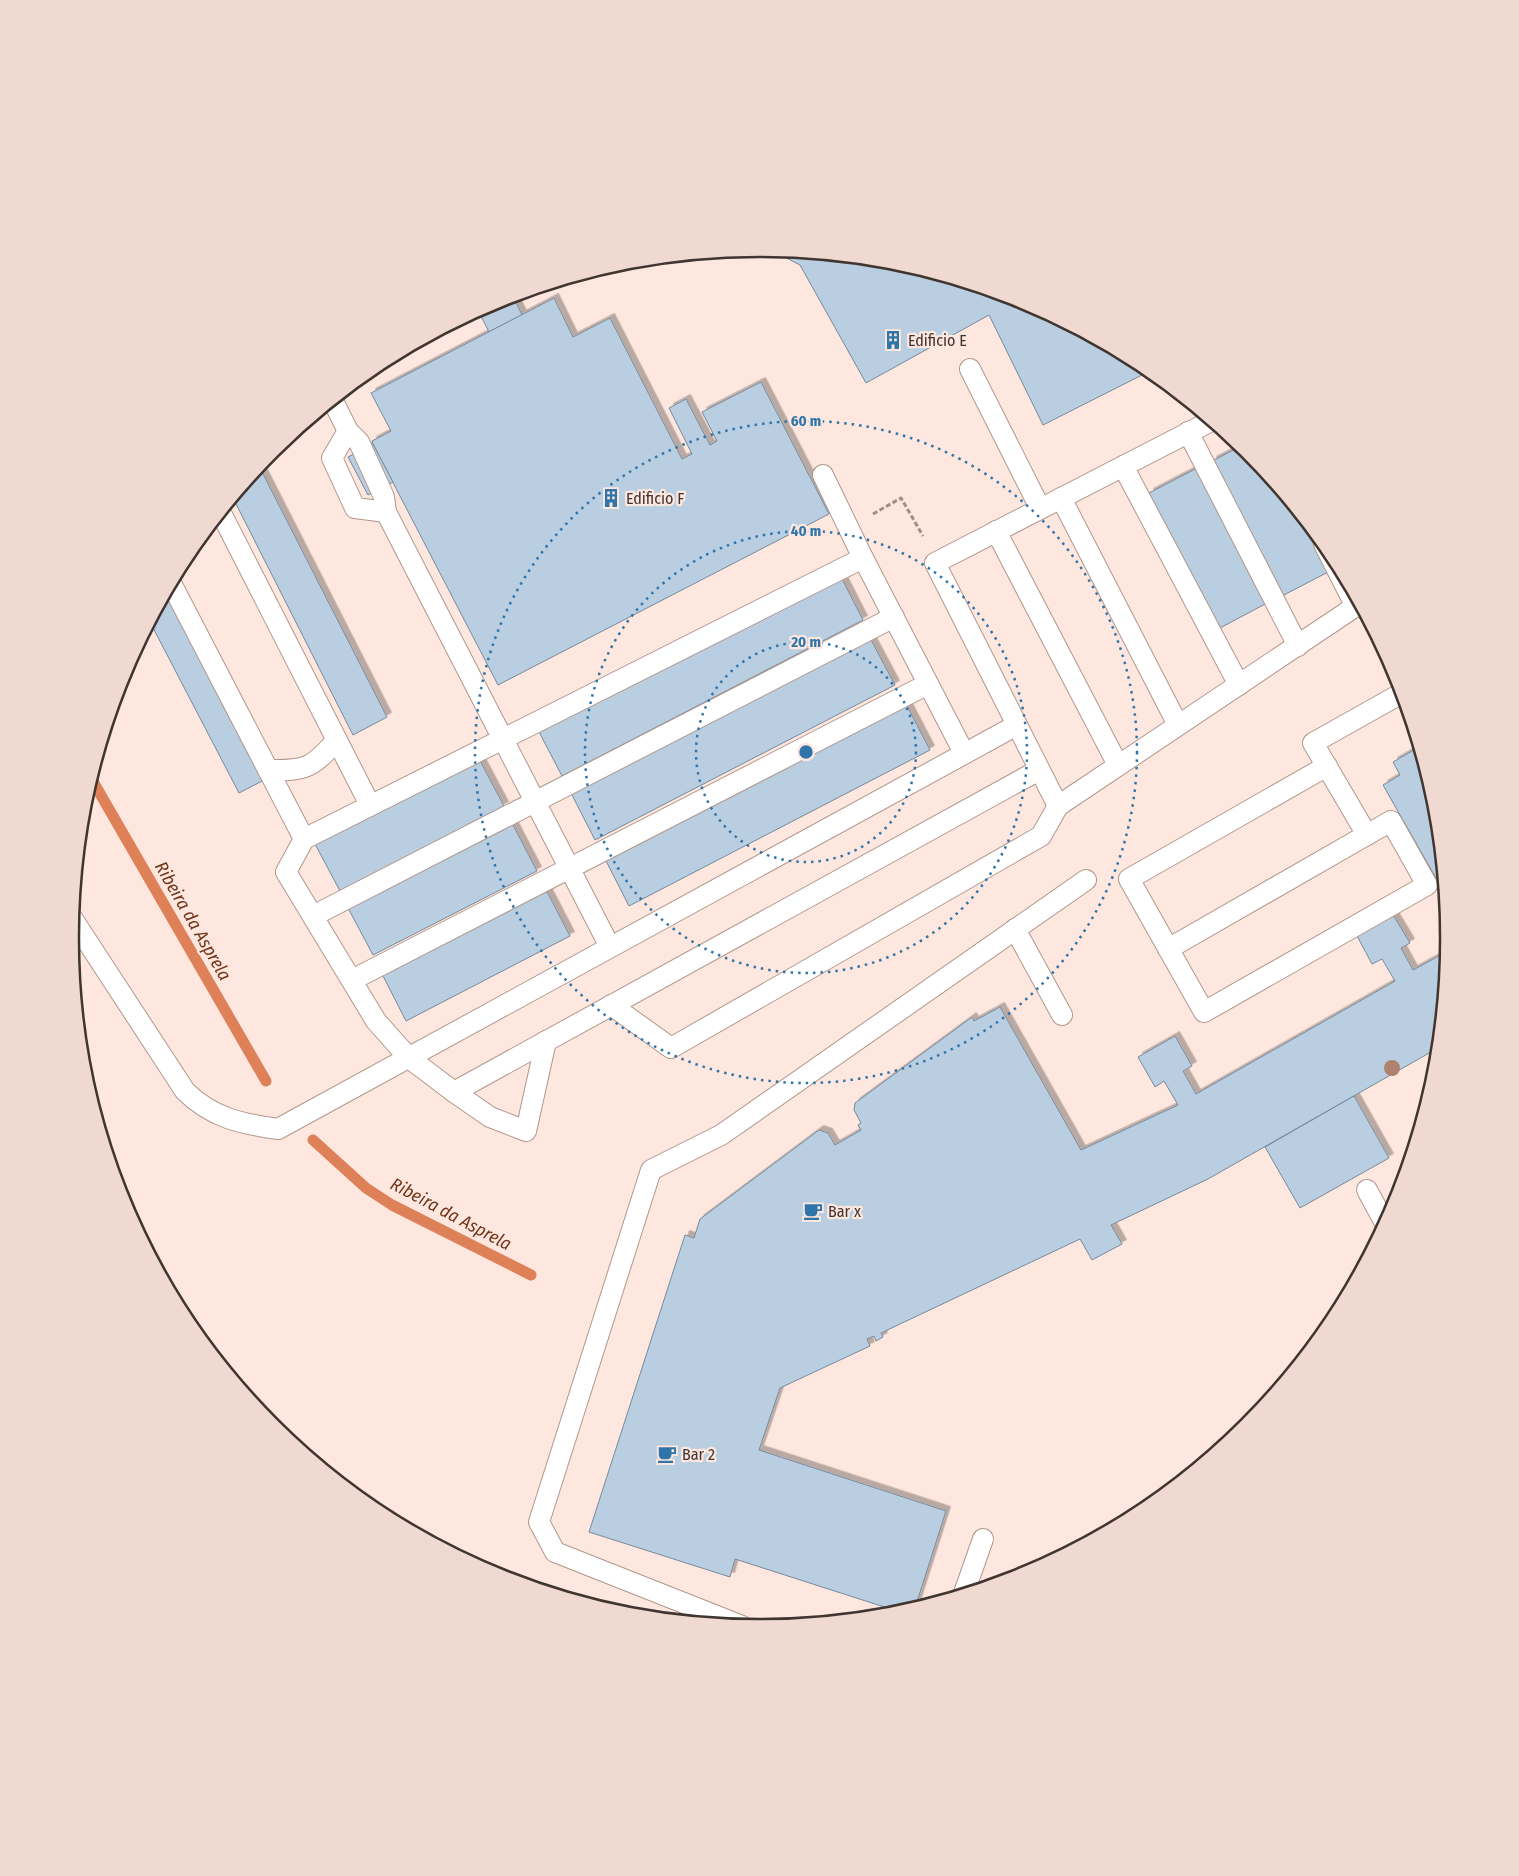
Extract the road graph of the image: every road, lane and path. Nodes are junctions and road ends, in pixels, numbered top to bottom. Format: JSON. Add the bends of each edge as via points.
{"nodes":[{"id":1,"x":970,"y":369,"type":"dead end"},
{"id":2,"x":336,"y":406,"type":"edge"},
{"id":3,"x":1205,"y":424,"type":"edge"},
{"id":4,"x":348,"y":431,"type":"junction"},
{"id":5,"x":1188,"y":432,"type":"junction"},
{"id":6,"x":1123,"y":466,"type":"junction"},
{"id":7,"x":823,"y":475,"type":"dead end"},
{"id":8,"x":1061,"y":498,"type":"junction"},
{"id":9,"x":1040,"y":508,"type":"junction"},
{"id":10,"x":878,"y":511,"type":"dead end"},
{"id":11,"x":386,"y":512,"type":"junction"},
{"id":12,"x":224,"y":518,"type":"edge"},
{"id":13,"x":996,"y":531,"type":"junction"},
{"id":14,"x":925,"y":540,"type":"dead end"},
{"id":15,"x":863,"y":558,"type":"junction"},
{"id":16,"x":175,"y":590,"type":"edge"},
{"id":17,"x":1354,"y":607,"type":"edge"},
{"id":18,"x":894,"y":617,"type":"junction"},
{"id":19,"x":1298,"y":646,"type":"junction"},
{"id":20,"x":928,"y":684,"type":"junction"},
{"id":21,"x":1238,"y":685,"type":"junction"},
{"id":22,"x":1396,"y":697,"type":"edge"},
{"id":23,"x":1017,"y":725,"type":"junction"},
{"id":24,"x":1178,"y":725,"type":"junction"},
{"id":25,"x":503,"y":739,"type":"junction"},
{"id":26,"x":337,"y":740,"type":"junction"},
{"id":27,"x":964,"y":754,"type":"junction"},
{"id":28,"x":1118,"y":765,"type":"junction"},
{"id":29,"x":1327,"y":766,"type":"junction"},
{"id":30,"x":268,"y":770,"type":"junction"},
{"id":31,"x":1039,"y":770,"type":"junction"},
{"id":32,"x":536,"y":802,"type":"junction"},
{"id":33,"x":370,"y":805,"type":"junction"},
{"id":34,"x":1058,"y":806,"type":"junction"},
{"id":35,"x":1367,"y":835,"type":"junction"},
{"id":36,"x":304,"y":838,"type":"junction"},
{"id":37,"x":570,"y":868,"type":"junction"},
{"id":38,"x":1086,"y":880,"type":"dead end"},
{"id":39,"x":313,"y":916,"type":"junction"},
{"id":40,"x":79,"y":929,"type":"edge"},
{"id":41,"x":1015,"y":929,"type":"junction"},
{"id":42,"x":610,"y":947,"type":"junction"},
{"id":43,"x":1168,"y":949,"type":"junction"},
{"id":44,"x":352,"y":980,"type":"junction"},
{"id":45,"x":611,"y":1005,"type":"junction"},
{"id":46,"x":1062,"y":1015,"type":"dead end"},
{"id":47,"x":546,"y":1041,"type":"junction"},
{"id":48,"x":409,"y":1058,"type":"junction"},
{"id":49,"x":454,"y":1092,"type":"junction"},
{"id":50,"x":1367,"y":1190,"type":"dead end"},
{"id":51,"x":1381,"y":1215,"type":"edge"},
{"id":52,"x":983,"y":1538,"type":"dead end"},
{"id":53,"x":966,"y":1587,"type":"edge"},
{"id":54,"x":720,"y":1617,"type":"edge"}],
"edges":[{"from":1,"to":9,"type":"lane"},
{"from":2,"to":4,"type":"lane"},
{"from":3,"to":5,"type":"lane"},
{"from":4,"to":11,"type":"lane","via":[[359,442],[384,497]]},
{"from":4,"to":11,"type":"lane","via":[[332,458],[355,508]]},
{"from":5,"to":6,"type":"lane"},
{"from":5,"to":19,"type":"lane"},
{"from":6,"to":8,"type":"lane"},
{"from":6,"to":21,"type":"lane"},
{"from":7,"to":15,"type":"lane"},
{"from":8,"to":9,"type":"lane"},
{"from":8,"to":24,"type":"lane"},
{"from":9,"to":13,"type":"lane"},
{"from":10,"to":14,"type":"path","via":[[901,498]]},
{"from":11,"to":25,"type":"lane"},
{"from":12,"to":26,"type":"lane"},
{"from":13,"to":23,"type":"lane","via":[[935,563]]},
{"from":13,"to":28,"type":"lane"},
{"from":15,"to":18,"type":"lane"},
{"from":15,"to":25,"type":"lane"},
{"from":16,"to":30,"type":"lane"},
{"from":17,"to":19,"type":"lane"},
{"from":18,"to":20,"type":"lane"},
{"from":18,"to":32,"type":"lane"},
{"from":19,"to":21,"type":"lane"},
{"from":20,"to":27,"type":"lane"},
{"from":20,"to":37,"type":"lane"},
{"from":21,"to":24,"type":"lane"},
{"from":22,"to":29,"type":"lane","via":[[1313,743]]},
{"from":23,"to":27,"type":"lane"},
{"from":23,"to":31,"type":"lane"},
{"from":24,"to":28,"type":"lane"},
{"from":25,"to":32,"type":"lane"},
{"from":25,"to":33,"type":"lane"},
{"from":26,"to":30,"type":"lane","via":[[318,761],[295,771]]},
{"from":26,"to":33,"type":"lane"},
{"from":27,"to":42,"type":"lane"},
{"from":28,"to":34,"type":"lane"},
{"from":29,"to":35,"type":"lane"},
{"from":29,"to":43,"type":"lane","via":[[1129,879]]},
{"from":30,"to":36,"type":"lane"},
{"from":31,"to":34,"type":"lane"},
{"from":31,"to":45,"type":"lane"},
{"from":32,"to":37,"type":"lane"},
{"from":32,"to":39,"type":"lane"},
{"from":33,"to":36,"type":"lane"},
{"from":34,"to":45,"type":"lane","via":[[1041,836],[671,1048]]},
{"from":35,"to":43,"type":"lane"},
{"from":35,"to":43,"type":"lane","via":[[1391,821],[1427,885],[1204,1012]]},
{"from":36,"to":39,"type":"lane","via":[[286,872]]},
{"from":37,"to":42,"type":"lane"},
{"from":37,"to":44,"type":"lane"},
{"from":38,"to":41,"type":"lane"},
{"from":39,"to":44,"type":"lane"},
{"from":40,"to":48,"type":"lane","via":[[185,1091],[200,1106],[244,1125],[278,1129]]},
{"from":41,"to":46,"type":"lane"},
{"from":41,"to":54,"type":"lane","via":[[721,1135],[651,1170],[539,1522],[555,1552]]},
{"from":42,"to":48,"type":"lane"},
{"from":44,"to":48,"type":"lane","via":[[376,1021]]},
{"from":45,"to":47,"type":"lane"},
{"from":47,"to":49,"type":"lane"},
{"from":47,"to":49,"type":"lane","via":[[526,1131],[490,1117]]},
{"from":48,"to":49,"type":"lane"},
{"from":50,"to":51,"type":"lane"},
{"from":52,"to":53,"type":"lane"}]}
